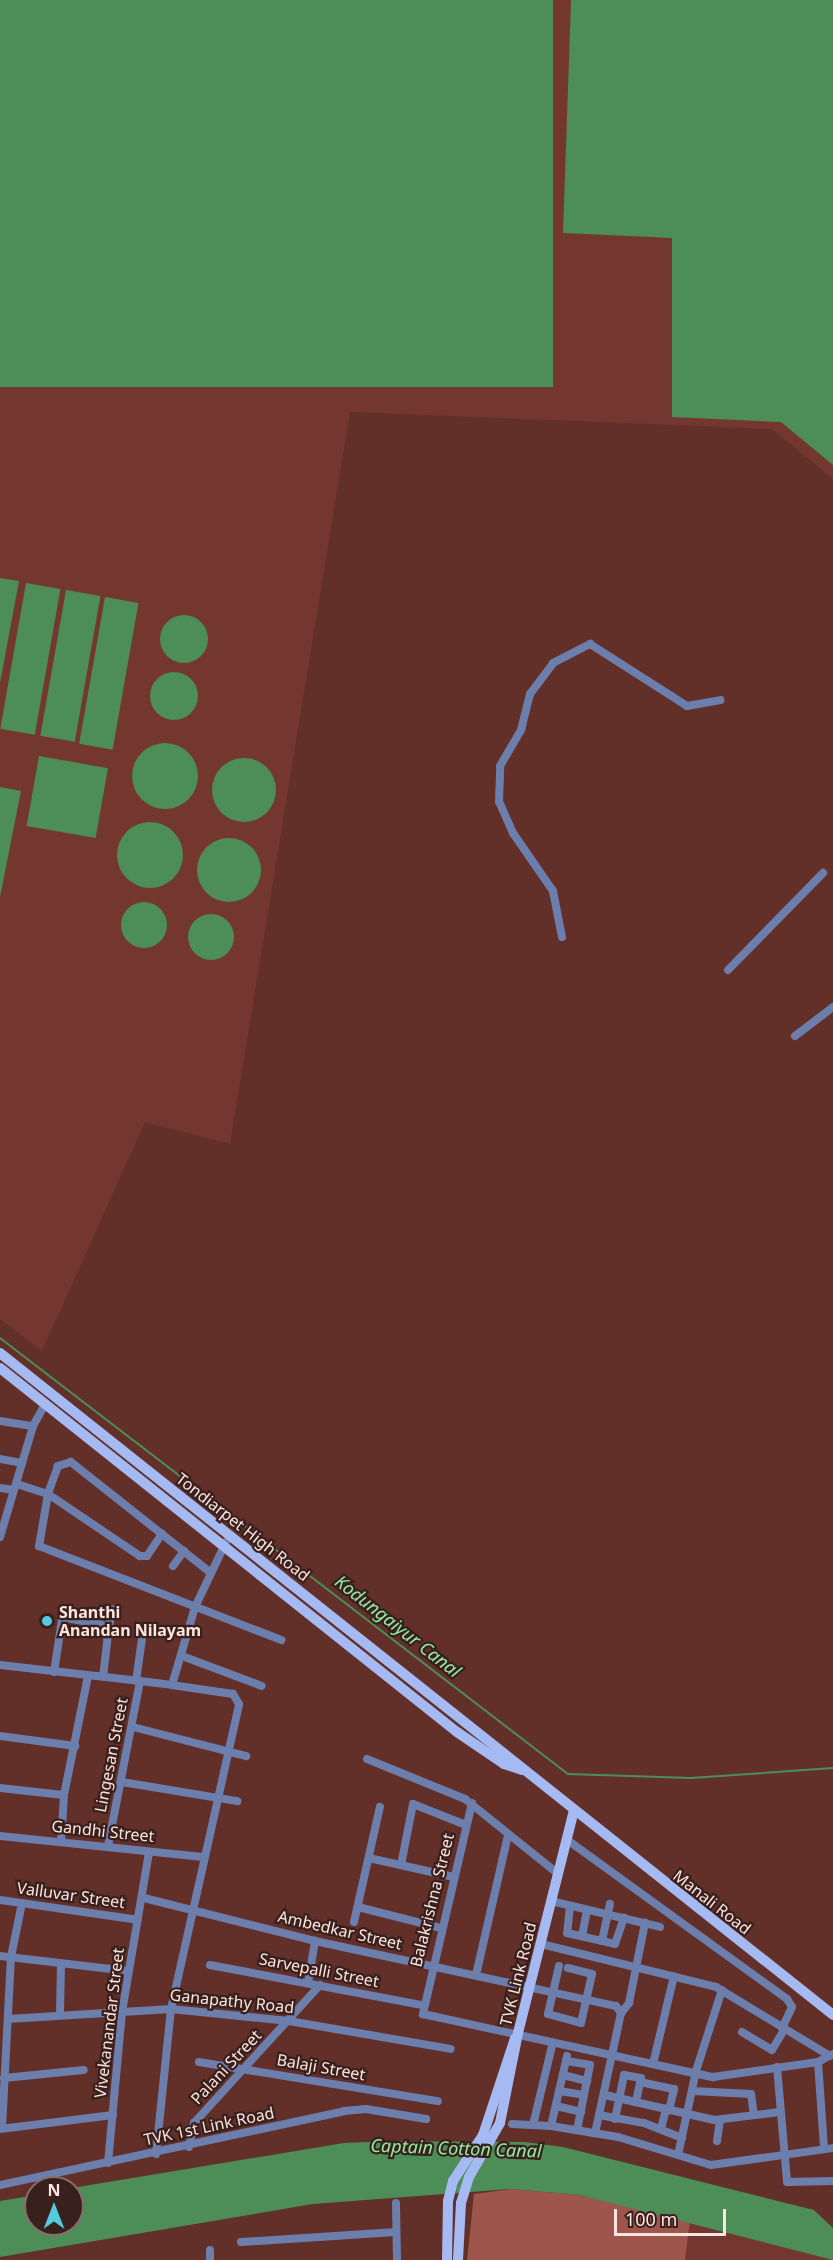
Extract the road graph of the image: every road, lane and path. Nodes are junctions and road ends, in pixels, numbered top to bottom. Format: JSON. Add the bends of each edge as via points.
{"nodes":[{"id":1,"x":720,"y":700,"type":"dead end"},
{"id":2,"x":823,"y":873,"type":"dead end"},
{"id":3,"x":562,"y":937,"type":"dead end"},
{"id":4,"x":728,"y":970,"type":"dead end"},
{"id":5,"x":833,"y":1007,"type":"edge"},
{"id":6,"x":795,"y":1036,"type":"dead end"},
{"id":7,"x":0,"y":1353,"type":"edge"},
{"id":8,"x":0,"y":1368,"type":"edge"},
{"id":9,"x":45,"y":1404,"type":"junction"},
{"id":10,"x":0,"y":1420,"type":"edge"},
{"id":11,"x":33,"y":1426,"type":"junction"},
{"id":12,"x":0,"y":1459,"type":"edge"},
{"id":13,"x":22,"y":1463,"type":"junction"},
{"id":14,"x":16,"y":1487,"type":"junction"},
{"id":15,"x":0,"y":1488,"type":"edge"},
{"id":16,"x":48,"y":1494,"type":"junction"},
{"id":17,"x":4,"y":1513,"type":"edge"},
{"id":18,"x":162,"y":1534,"type":"junction"},
{"id":19,"x":0,"y":1537,"type":"edge"},
{"id":20,"x":226,"y":1541,"type":"junction"},
{"id":21,"x":184,"y":1551,"type":"junction"},
{"id":22,"x":174,"y":1566,"type":"dead end"},
{"id":23,"x":212,"y":1573,"type":"junction"},
{"id":24,"x":195,"y":1607,"type":"junction"},
{"id":25,"x":113,"y":1609,"type":"dead end"},
{"id":26,"x":109,"y":1626,"type":"junction"},
{"id":27,"x":143,"y":1632,"type":"dead end"},
{"id":28,"x":280,"y":1640,"type":"dead end"},
{"id":29,"x":182,"y":1656,"type":"junction"},
{"id":30,"x":0,"y":1665,"type":"edge"},
{"id":31,"x":54,"y":1672,"type":"junction"},
{"id":32,"x":88,"y":1676,"type":"junction"},
{"id":33,"x":103,"y":1677,"type":"junction"},
{"id":34,"x":138,"y":1681,"type":"junction"},
{"id":35,"x":172,"y":1685,"type":"junction"},
{"id":36,"x":262,"y":1686,"type":"dead end"},
{"id":37,"x":133,"y":1727,"type":"junction"},
{"id":38,"x":0,"y":1736,"type":"edge"},
{"id":39,"x":75,"y":1746,"type":"junction"},
{"id":40,"x":227,"y":1751,"type":"junction"},
{"id":41,"x":246,"y":1756,"type":"dead end"},
{"id":42,"x":367,"y":1759,"type":"dead end"},
{"id":43,"x":122,"y":1782,"type":"junction"},
{"id":44,"x":0,"y":1788,"type":"edge"},
{"id":45,"x":64,"y":1795,"type":"junction"},
{"id":46,"x":215,"y":1797,"type":"junction"},
{"id":47,"x":237,"y":1801,"type":"dead end"},
{"id":48,"x":472,"y":1803,"type":"junction"},
{"id":49,"x":380,"y":1806,"type":"dead end"},
{"id":50,"x":574,"y":1810,"type":"junction"},
{"id":51,"x":466,"y":1825,"type":"junction"},
{"id":52,"x":508,"y":1835,"type":"junction"},
{"id":53,"x":0,"y":1836,"type":"edge"},
{"id":54,"x":566,"y":1839,"type":"junction"},
{"id":55,"x":61,"y":1842,"type":"junction"},
{"id":56,"x":108,"y":1846,"type":"junction"},
{"id":57,"x":149,"y":1852,"type":"junction"},
{"id":58,"x":203,"y":1857,"type":"junction"},
{"id":59,"x":369,"y":1858,"type":"junction"},
{"id":60,"x":401,"y":1865,"type":"junction"},
{"id":61,"x":557,"y":1873,"type":"junction"},
{"id":62,"x":453,"y":1877,"type":"junction"},
{"id":63,"x":144,"y":1898,"type":"junction"},
{"id":64,"x":0,"y":1900,"type":"edge"},
{"id":65,"x":551,"y":1901,"type":"junction"},
{"id":66,"x":22,"y":1903,"type":"junction"},
{"id":67,"x":610,"y":1904,"type":"dead end"},
{"id":68,"x":570,"y":1906,"type":"junction"},
{"id":69,"x":358,"y":1907,"type":"junction"},
{"id":70,"x":190,"y":1910,"type":"junction"},
{"id":71,"x":587,"y":1910,"type":"junction"},
{"id":72,"x":608,"y":1915,"type":"junction"},
{"id":73,"x":624,"y":1918,"type":"junction"},
{"id":74,"x":138,"y":1920,"type":"junction"},
{"id":75,"x":354,"y":1922,"type":"dead end"},
{"id":76,"x":645,"y":1923,"type":"junction"},
{"id":77,"x":660,"y":1927,"type":"dead end"},
{"id":78,"x":441,"y":1928,"type":"junction"},
{"id":79,"x":582,"y":1936,"type":"junction"},
{"id":80,"x":315,"y":1941,"type":"junction"},
{"id":81,"x":602,"y":1941,"type":"junction"},
{"id":82,"x":541,"y":1944,"type":"junction"},
{"id":83,"x":0,"y":1956,"type":"edge"},
{"id":84,"x":11,"y":1957,"type":"junction"},
{"id":85,"x":61,"y":1964,"type":"junction"},
{"id":86,"x":210,"y":1965,"type":"dead end"},
{"id":87,"x":558,"y":1966,"type":"dead end"},
{"id":88,"x":431,"y":1967,"type":"junction"},
{"id":89,"x":635,"y":1967,"type":"junction"},
{"id":90,"x":568,"y":1968,"type":"dead end"},
{"id":91,"x":128,"y":1971,"type":"junction"},
{"id":92,"x":476,"y":1975,"type":"junction"},
{"id":93,"x":674,"y":1976,"type":"junction"},
{"id":94,"x":308,"y":1983,"type":"junction"},
{"id":95,"x":320,"y":1985,"type":"junction"},
{"id":96,"x":531,"y":1988,"type":"junction"},
{"id":97,"x":722,"y":1990,"type":"junction"},
{"id":98,"x":552,"y":1992,"type":"junction"},
{"id":99,"x":588,"y":2000,"type":"junction"},
{"id":100,"x":422,"y":2005,"type":"junction"},
{"id":101,"x":171,"y":2009,"type":"junction"},
{"id":102,"x":122,"y":2012,"type":"junction"},
{"id":103,"x":621,"y":2013,"type":"junction"},
{"id":104,"x":60,"y":2014,"type":"junction"},
{"id":105,"x":833,"y":2015,"type":"edge"},
{"id":106,"x":8,"y":2019,"type":"junction"},
{"id":107,"x":289,"y":2021,"type":"junction"},
{"id":108,"x":783,"y":2029,"type":"junction"},
{"id":109,"x":742,"y":2032,"type":"dead end"},
{"id":110,"x":518,"y":2033,"type":"junction"},
{"id":111,"x":553,"y":2042,"type":"junction"},
{"id":112,"x":569,"y":2047,"type":"junction"},
{"id":113,"x":451,"y":2049,"type":"dead end"},
{"id":114,"x":613,"y":2055,"type":"junction"},
{"id":115,"x":831,"y":2055,"type":"edge"},
{"id":116,"x":566,"y":2061,"type":"junction"},
{"id":117,"x":199,"y":2062,"type":"dead end"},
{"id":118,"x":818,"y":2062,"type":"junction"},
{"id":119,"x":653,"y":2064,"type":"junction"},
{"id":120,"x":777,"y":2067,"type":"junction"},
{"id":121,"x":84,"y":2070,"type":"dead end"},
{"id":122,"x":246,"y":2070,"type":"junction"},
{"id":123,"x":696,"y":2071,"type":"junction"},
{"id":124,"x":563,"y":2075,"type":"junction"},
{"id":125,"x":4,"y":2078,"type":"junction"},
{"id":126,"x":587,"y":2080,"type":"junction"},
{"id":127,"x":640,"y":2082,"type":"junction"},
{"id":128,"x":559,"y":2091,"type":"junction"},
{"id":129,"x":693,"y":2091,"type":"junction"},
{"id":130,"x":584,"y":2095,"type":"junction"},
{"id":131,"x":605,"y":2095,"type":"junction"},
{"id":132,"x":619,"y":2098,"type":"junction"},
{"id":133,"x":438,"y":2101,"type":"dead end"},
{"id":134,"x":636,"y":2102,"type":"junction"},
{"id":135,"x":556,"y":2106,"type":"junction"},
{"id":136,"x":668,"y":2110,"type":"junction"},
{"id":137,"x":581,"y":2112,"type":"junction"},
{"id":138,"x":780,"y":2112,"type":"junction"},
{"id":139,"x":688,"y":2114,"type":"junction"},
{"id":140,"x":113,"y":2115,"type":"junction"},
{"id":141,"x":599,"y":2115,"type":"junction"},
{"id":142,"x":754,"y":2115,"type":"junction"},
{"id":143,"x":426,"y":2119,"type":"dead end"},
{"id":144,"x":615,"y":2119,"type":"junction"},
{"id":145,"x":720,"y":2120,"type":"junction"},
{"id":146,"x":512,"y":2124,"type":"dead end"},
{"id":147,"x":533,"y":2125,"type":"junction"},
{"id":148,"x":551,"y":2126,"type":"junction"},
{"id":149,"x":1,"y":2128,"type":"edge"},
{"id":150,"x":661,"y":2129,"type":"junction"},
{"id":151,"x":577,"y":2130,"type":"junction"},
{"id":152,"x":595,"y":2133,"type":"junction"},
{"id":153,"x":682,"y":2138,"type":"junction"},
{"id":154,"x":717,"y":2141,"type":"dead end"},
{"id":155,"x":189,"y":2147,"type":"junction"},
{"id":156,"x":828,"y":2148,"type":"edge"},
{"id":157,"x":783,"y":2153,"type":"junction"},
{"id":158,"x":156,"y":2154,"type":"junction"},
{"id":159,"x":678,"y":2155,"type":"junction"},
{"id":160,"x":108,"y":2163,"type":"junction"},
{"id":161,"x":833,"y":2181,"type":"edge"},
{"id":162,"x":0,"y":2185,"type":"edge"},
{"id":163,"x":396,"y":2203,"type":"dead end"},
{"id":164,"x":396,"y":2232,"type":"junction"},
{"id":165,"x":241,"y":2242,"type":"dead end"},
{"id":166,"x":210,"y":2250,"type":"dead end"},
{"id":167,"x":210,"y":2260,"type":"edge"},
{"id":168,"x":397,"y":2260,"type":"edge"},
{"id":169,"x":447,"y":2260,"type":"edge"},
{"id":170,"x":458,"y":2260,"type":"edge"}],
"edges":[{"from":1,"to":3,"type":"street","via":[[687,706],[590,644],[553,663],[530,694],[521,730],[500,766],[499,802],[513,833],[553,891]]},
{"from":2,"to":4,"type":"street"},
{"from":5,"to":6,"type":"street"},
{"from":7,"to":20,"type":"main road","name":"Tondiarpet High Road"},
{"from":8,"to":9,"type":"main road","name":"Tondiarpet High Road"},
{"from":9,"to":11,"type":"street"},
{"from":9,"to":20,"type":"main road","name":"Tondiarpet High Road"},
{"from":10,"to":11,"type":"street"},
{"from":11,"to":13,"type":"street"},
{"from":12,"to":13,"type":"street"},
{"from":13,"to":14,"type":"street"},
{"from":14,"to":15,"type":"street"},
{"from":14,"to":16,"type":"street"},
{"from":14,"to":17,"type":"street"},
{"from":16,"to":18,"type":"street","via":[[140,1556],[147,1556]]},
{"from":16,"to":18,"type":"street","via":[[58,1466],[71,1462]]},
{"from":16,"to":24,"type":"street","via":[[39,1546]]},
{"from":17,"to":19,"type":"street"},
{"from":18,"to":21,"type":"street"},
{"from":20,"to":23,"type":"street"},
{"from":20,"to":50,"type":"main road","name":"Tondiarpet High Road","via":[[510,1755],[522,1770]]},
{"from":21,"to":22,"type":"street"},
{"from":21,"to":23,"type":"street"},
{"from":23,"to":24,"type":"street"},
{"from":24,"to":28,"type":"street"},
{"from":24,"to":29,"type":"street"},
{"from":25,"to":26,"type":"street"},
{"from":26,"to":31,"type":"street","via":[[64,1618]]},
{"from":26,"to":33,"type":"street"},
{"from":27,"to":34,"type":"street"},
{"from":29,"to":35,"type":"street"},
{"from":29,"to":36,"type":"street"},
{"from":30,"to":31,"type":"street"},
{"from":31,"to":32,"type":"street"},
{"from":32,"to":33,"type":"street"},
{"from":32,"to":39,"type":"street"},
{"from":33,"to":34,"type":"street"},
{"from":34,"to":35,"type":"street","name":"Lingesan Street"},
{"from":34,"to":37,"type":"street","name":"Lingesan Street"},
{"from":35,"to":40,"type":"street","name":"Lingesan Street","via":[[238,1698]]},
{"from":37,"to":40,"type":"street"},
{"from":37,"to":43,"type":"street","name":"Lingesan Street"},
{"from":38,"to":39,"type":"street"},
{"from":39,"to":45,"type":"street"},
{"from":40,"to":41,"type":"street"},
{"from":40,"to":46,"type":"street"},
{"from":42,"to":48,"type":"street"},
{"from":43,"to":46,"type":"street"},
{"from":43,"to":56,"type":"street","name":"Lingesan Street"},
{"from":44,"to":45,"type":"street"},
{"from":45,"to":55,"type":"street"},
{"from":46,"to":47,"type":"street"},
{"from":46,"to":58,"type":"street"},
{"from":48,"to":51,"type":"street","name":"Balakrishna Street"},
{"from":48,"to":52,"type":"street"},
{"from":49,"to":59,"type":"street"},
{"from":50,"to":54,"type":"main road","name":"TVK Link Road"},
{"from":50,"to":105,"type":"main road","name":"Manali Road"},
{"from":51,"to":60,"type":"street","via":[[412,1804]]},
{"from":51,"to":62,"type":"street","name":"Balakrishna Street"},
{"from":52,"to":61,"type":"street"},
{"from":52,"to":92,"type":"street"},
{"from":53,"to":55,"type":"street","name":"Gandhi Street"},
{"from":54,"to":61,"type":"main road","name":"TVK Link Road"},
{"from":54,"to":108,"type":"street","via":[[787,1999],[792,2007]]},
{"from":55,"to":56,"type":"street","name":"Gandhi Street"},
{"from":56,"to":57,"type":"street","name":"Gandhi Street"},
{"from":57,"to":58,"type":"street","name":"Gandhi Street"},
{"from":57,"to":63,"type":"street","name":"Vivekanandar Street"},
{"from":58,"to":70,"type":"street"},
{"from":59,"to":60,"type":"street"},
{"from":59,"to":69,"type":"street"},
{"from":60,"to":62,"type":"street"},
{"from":61,"to":65,"type":"main road","name":"TVK Link Road"},
{"from":62,"to":78,"type":"street","name":"Balakrishna Street"},
{"from":63,"to":70,"type":"street","name":"Ambedkar Street"},
{"from":63,"to":74,"type":"street","name":"Vivekanandar Street"},
{"from":64,"to":66,"type":"street","name":"Valluvar Street"},
{"from":65,"to":68,"type":"street"},
{"from":65,"to":82,"type":"main road","name":"TVK Link Road"},
{"from":66,"to":74,"type":"street","name":"Valluvar Street"},
{"from":66,"to":84,"type":"street"},
{"from":67,"to":72,"type":"street"},
{"from":68,"to":71,"type":"street"},
{"from":68,"to":79,"type":"street","via":[[566,1930]]},
{"from":69,"to":75,"type":"street"},
{"from":69,"to":78,"type":"street"},
{"from":70,"to":80,"type":"street","name":"Ambedkar Street"},
{"from":70,"to":101,"type":"street"},
{"from":71,"to":72,"type":"street"},
{"from":71,"to":79,"type":"street"},
{"from":72,"to":73,"type":"street"},
{"from":72,"to":81,"type":"street"},
{"from":73,"to":76,"type":"street"},
{"from":73,"to":81,"type":"street","via":[[617,1943]]},
{"from":74,"to":91,"type":"street","name":"Vivekanandar Street"},
{"from":76,"to":77,"type":"street"},
{"from":76,"to":89,"type":"street"},
{"from":78,"to":88,"type":"street","name":"Balakrishna Street"},
{"from":79,"to":81,"type":"street"},
{"from":80,"to":88,"type":"street","name":"Ambedkar Street"},
{"from":80,"to":94,"type":"street"},
{"from":82,"to":89,"type":"street"},
{"from":82,"to":96,"type":"main road","name":"TVK Link Road"},
{"from":83,"to":84,"type":"street"},
{"from":84,"to":85,"type":"street"},
{"from":84,"to":106,"type":"street"},
{"from":85,"to":91,"type":"street"},
{"from":85,"to":104,"type":"street"},
{"from":86,"to":94,"type":"street","name":"Sarvepalli Street"},
{"from":87,"to":98,"type":"street"},
{"from":88,"to":92,"type":"street","name":"Ambedkar Street"},
{"from":88,"to":100,"type":"street","name":"Balakrishna Street"},
{"from":89,"to":93,"type":"street"},
{"from":89,"to":103,"type":"street","via":[[629,2003]]},
{"from":90,"to":99,"type":"street","via":[[592,1974]]},
{"from":91,"to":102,"type":"street","name":"Vivekanandar Street"},
{"from":92,"to":96,"type":"street","name":"Ambedkar Street"},
{"from":93,"to":97,"type":"street"},
{"from":93,"to":119,"type":"street"},
{"from":94,"to":95,"type":"street","name":"Sarvepalli Street"},
{"from":95,"to":100,"type":"street","name":"Sarvepalli Street"},
{"from":95,"to":107,"type":"street","name":"Palani Street"},
{"from":96,"to":98,"type":"street","name":"Ambedkar Street"},
{"from":96,"to":110,"type":"main road","name":"TVK Link Road"},
{"from":97,"to":108,"type":"street"},
{"from":97,"to":123,"type":"street"},
{"from":98,"to":99,"type":"street","name":"Ambedkar Street"},
{"from":98,"to":99,"type":"street","via":[[548,2014],[582,2023]]},
{"from":99,"to":103,"type":"street","name":"Ambedkar Street","via":[[616,2006]]},
{"from":100,"to":110,"type":"street","via":[[421,2010],[428,2016]]},
{"from":101,"to":102,"type":"street","name":"Ganapathy Road"},
{"from":101,"to":107,"type":"street","name":"Ganapathy Road"},
{"from":101,"to":158,"type":"street"},
{"from":102,"to":104,"type":"street","name":"Ganapathy Road"},
{"from":102,"to":140,"type":"street","name":"Vivekanandar Street"},
{"from":103,"to":114,"type":"street"},
{"from":104,"to":106,"type":"street","name":"Ganapathy Road"},
{"from":106,"to":125,"type":"street"},
{"from":107,"to":113,"type":"street","name":"Ganapathy Road"},
{"from":107,"to":122,"type":"street","name":"Palani Street"},
{"from":108,"to":109,"type":"street","via":[[772,2050]]},
{"from":108,"to":115,"type":"street"},
{"from":110,"to":111,"type":"street"},
{"from":110,"to":169,"type":"main road","via":[[507,2054],[478,2144],[453,2181],[448,2201]]},
{"from":110,"to":170,"type":"main road","name":"TVK Link Road","via":[[500,2123],[491,2145],[469,2177],[461,2204]]},
{"from":111,"to":112,"type":"street"},
{"from":111,"to":147,"type":"street"},
{"from":112,"to":114,"type":"street"},
{"from":112,"to":116,"type":"street"},
{"from":114,"to":119,"type":"street"},
{"from":114,"to":131,"type":"street"},
{"from":115,"to":118,"type":"street"},
{"from":116,"to":124,"type":"street"},
{"from":116,"to":126,"type":"street","via":[[590,2065]]},
{"from":117,"to":122,"type":"street","name":"Balaji Street"},
{"from":118,"to":120,"type":"street"},
{"from":118,"to":156,"type":"street"},
{"from":119,"to":123,"type":"street"},
{"from":120,"to":123,"type":"street","via":[[713,2077]]},
{"from":120,"to":138,"type":"street"},
{"from":121,"to":125,"type":"street"},
{"from":122,"to":133,"type":"street","name":"Balaji Street"},
{"from":122,"to":155,"type":"street","name":"Palani Street","via":[[190,2128]]},
{"from":123,"to":129,"type":"street"},
{"from":124,"to":126,"type":"street"},
{"from":124,"to":128,"type":"street"},
{"from":125,"to":149,"type":"street"},
{"from":126,"to":130,"type":"street"},
{"from":127,"to":132,"type":"street","via":[[641,2078],[624,2075]]},
{"from":127,"to":134,"type":"street"},
{"from":127,"to":136,"type":"street","via":[[674,2089]]},
{"from":128,"to":130,"type":"street"},
{"from":128,"to":135,"type":"street"},
{"from":129,"to":139,"type":"street"},
{"from":129,"to":142,"type":"street","via":[[751,2094]]},
{"from":130,"to":137,"type":"street"},
{"from":131,"to":132,"type":"street"},
{"from":131,"to":141,"type":"street"},
{"from":132,"to":134,"type":"street"},
{"from":132,"to":144,"type":"street"},
{"from":134,"to":136,"type":"street"},
{"from":135,"to":137,"type":"street"},
{"from":135,"to":148,"type":"street"},
{"from":136,"to":139,"type":"street"},
{"from":136,"to":150,"type":"street"},
{"from":137,"to":151,"type":"street"},
{"from":138,"to":142,"type":"street"},
{"from":138,"to":157,"type":"street"},
{"from":139,"to":145,"type":"street"},
{"from":139,"to":153,"type":"street"},
{"from":140,"to":149,"type":"street"},
{"from":140,"to":160,"type":"street","name":"Vivekanandar Street"},
{"from":141,"to":144,"type":"street"},
{"from":141,"to":152,"type":"street"},
{"from":142,"to":145,"type":"street"},
{"from":143,"to":155,"type":"street","name":"TVK 1st Link Road","via":[[366,2109],[344,2111]]},
{"from":144,"to":150,"type":"street"},
{"from":145,"to":154,"type":"street"},
{"from":146,"to":147,"type":"street"},
{"from":147,"to":148,"type":"street"},
{"from":148,"to":151,"type":"street"},
{"from":150,"to":153,"type":"street"},
{"from":151,"to":152,"type":"street"},
{"from":152,"to":159,"type":"street"},
{"from":153,"to":159,"type":"street"},
{"from":155,"to":158,"type":"street","name":"TVK 1st Link Road"},
{"from":156,"to":157,"type":"street"},
{"from":157,"to":159,"type":"street","via":[[711,2165]]},
{"from":157,"to":161,"type":"street","via":[[787,2182]]},
{"from":158,"to":160,"type":"street","name":"TVK 1st Link Road"},
{"from":160,"to":162,"type":"street","name":"TVK 1st Link Road"},
{"from":163,"to":164,"type":"street"},
{"from":164,"to":165,"type":"street"},
{"from":164,"to":168,"type":"street"},
{"from":166,"to":167,"type":"street"}]}
